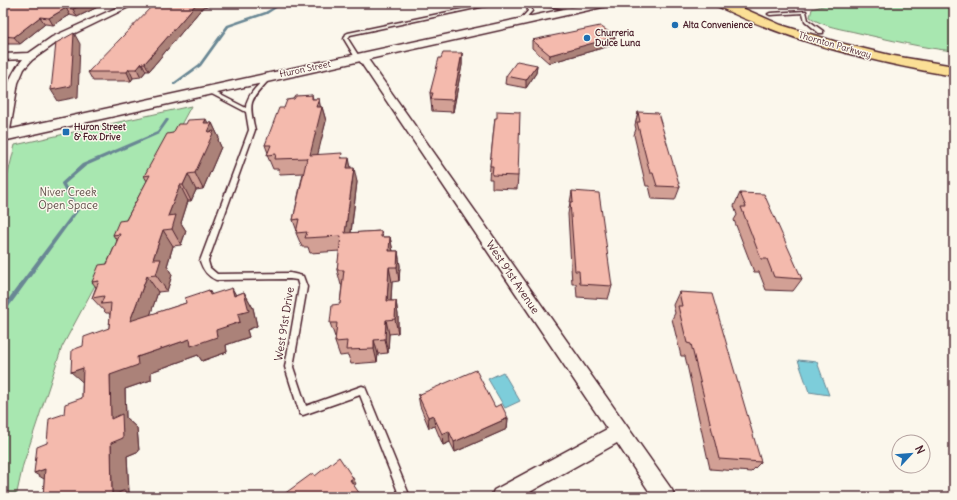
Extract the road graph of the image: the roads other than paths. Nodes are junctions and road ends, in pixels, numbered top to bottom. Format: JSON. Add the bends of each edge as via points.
{"nodes":[{"id":1,"x":497,"y":3,"type":"edge"},
{"id":2,"x":529,"y":3,"type":"edge"},
{"id":3,"x":608,"y":3,"type":"edge"},
{"id":4,"x":721,"y":3,"type":"edge"},
{"id":5,"x":743,"y":3,"type":"edge"},
{"id":6,"x":114,"y":4,"type":"dead end"},
{"id":7,"x":130,"y":5,"type":"edge"},
{"id":8,"x":579,"y":9,"type":"junction"},
{"id":9,"x":520,"y":22,"type":"junction"},
{"id":10,"x":31,"y":56,"type":"junction"},
{"id":11,"x":3,"y":57,"type":"edge"},
{"id":12,"x":360,"y":57,"type":"junction"},
{"id":13,"x":954,"y":60,"type":"edge"},
{"id":14,"x":954,"y":71,"type":"edge"},
{"id":15,"x":269,"y":77,"type":"junction"},
{"id":16,"x":209,"y":90,"type":"junction"},
{"id":17,"x":247,"y":111,"type":"junction"},
{"id":18,"x":3,"y":136,"type":"edge"},
{"id":19,"x":619,"y":432,"type":"junction"},
{"id":20,"x":405,"y":497,"type":"edge"},
{"id":21,"x":501,"y":497,"type":"edge"},
{"id":22,"x":665,"y":497,"type":"edge"}],
"edges":[{"from":1,"to":12,"type":"lane","via":[[348,34],[346,39]]},
{"from":2,"to":8,"type":"lane"},
{"from":2,"to":9,"type":"lane","via":[[530,11]]},
{"from":3,"to":8,"type":"main road","name":"Huron Street"},
{"from":4,"to":14,"type":"main road","name":"Thornton Parkway","via":[[810,38],[882,58]]},
{"from":5,"to":13,"type":"main road","name":"Thornton Parkway","via":[[821,32]]},
{"from":6,"to":7,"type":"street"},
{"from":7,"to":10,"type":"street","via":[[57,40]]},
{"from":8,"to":9,"type":"main road","name":"Huron Street"},
{"from":9,"to":12,"type":"main road","name":"Huron Street"},
{"from":10,"to":11,"type":"street"},
{"from":10,"to":18,"type":"street","via":[[20,68],[15,79]]},
{"from":12,"to":15,"type":"main road","name":"Huron Street"},
{"from":12,"to":19,"type":"street","name":"West 91st Avenue"},
{"from":15,"to":16,"type":"main road","name":"Huron Street"},
{"from":15,"to":17,"type":"lane","via":[[247,102]]},
{"from":16,"to":17,"type":"lane"},
{"from":16,"to":18,"type":"main road","name":"Huron Street"},
{"from":17,"to":20,"type":"lane","name":"West 91st Drive","via":[[252,130],[204,261],[207,270],[216,276],[300,278],[303,287],[289,367],[303,411],[362,390]]},
{"from":19,"to":21,"type":"street"},
{"from":19,"to":22,"type":"street","name":"West 91st Avenue"}]}
